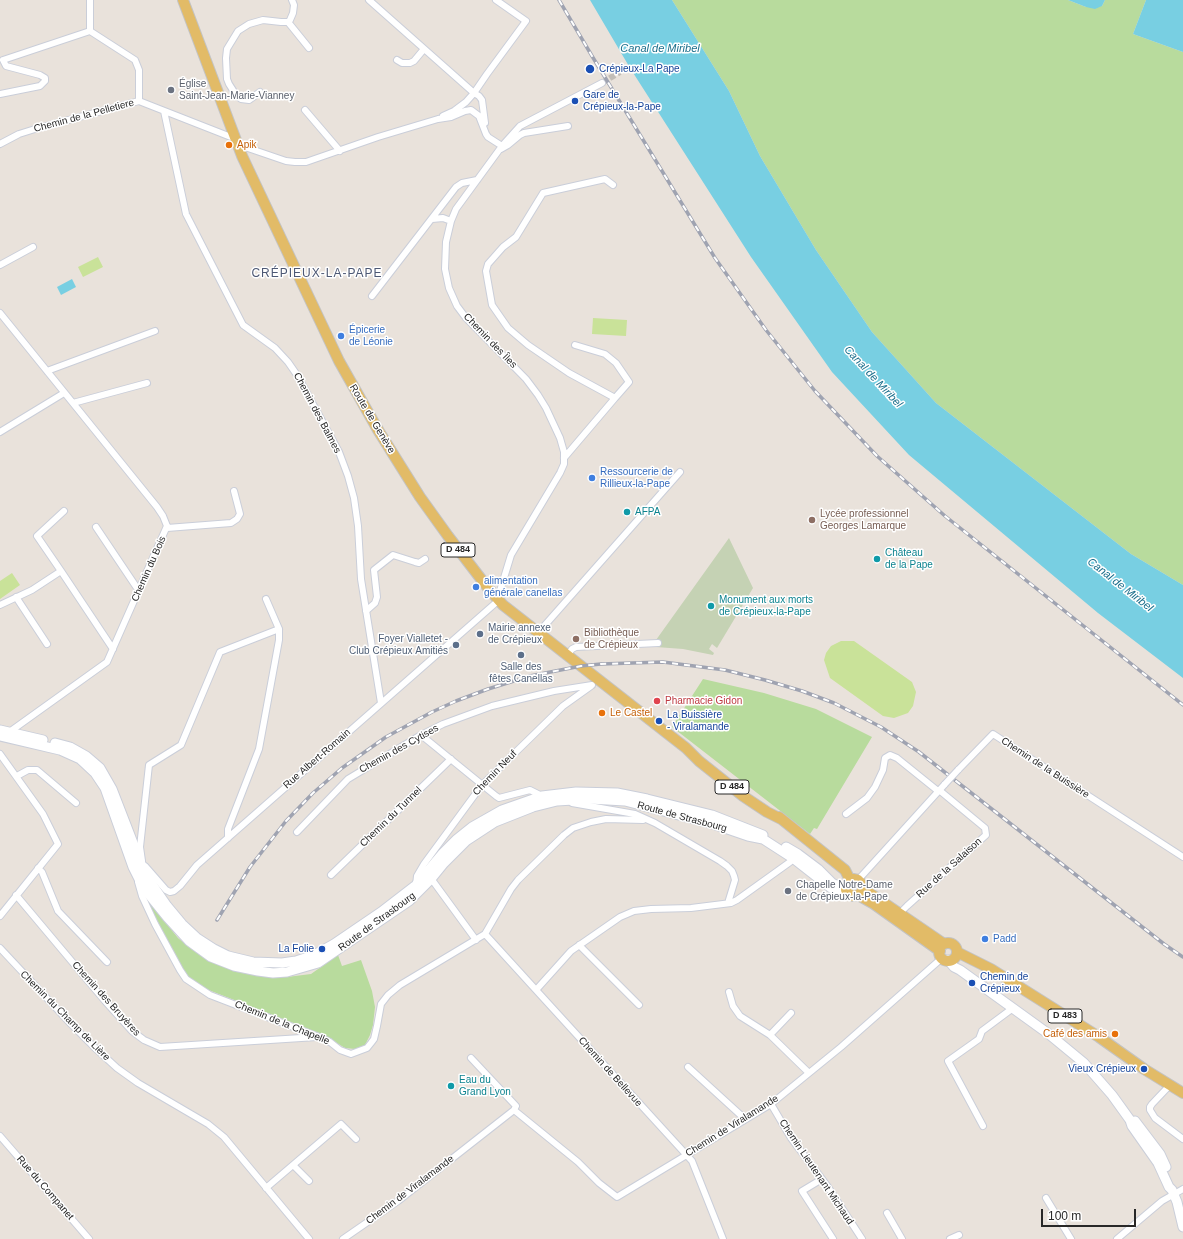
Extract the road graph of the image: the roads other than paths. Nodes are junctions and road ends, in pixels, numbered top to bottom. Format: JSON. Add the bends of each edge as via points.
{"nodes":[{"id":1,"x":90,"y":0,"type":"edge"},
{"id":2,"x":183,"y":0,"type":"edge"},
{"id":3,"x":292,"y":0,"type":"edge"},
{"id":4,"x":369,"y":0,"type":"edge"},
{"id":5,"x":496,"y":0,"type":"edge"},
{"id":6,"x":288,"y":22,"type":"junction"},
{"id":7,"x":90,"y":31,"type":"junction"},
{"id":8,"x":309,"y":48,"type":"dead end"},
{"id":9,"x":424,"y":49,"type":"junction"},
{"id":10,"x":396,"y":60,"type":"dead end"},
{"id":11,"x":602,"y":83,"type":"tunnel mouth"},
{"id":12,"x":229,"y":84,"type":"junction"},
{"id":13,"x":216,"y":88,"type":"junction"},
{"id":14,"x":260,"y":92,"type":"dead end"},
{"id":15,"x":0,"y":94,"type":"edge"},
{"id":16,"x":474,"y":94,"type":"junction"},
{"id":17,"x":482,"y":100,"type":"junction"},
{"id":18,"x":139,"y":101,"type":"junction"},
{"id":19,"x":466,"y":102,"type":"junction"},
{"id":20,"x":306,"y":110,"type":"dead end"},
{"id":21,"x":471,"y":110,"type":"junction"},
{"id":22,"x":164,"y":111,"type":"junction"},
{"id":23,"x":438,"y":119,"type":"junction"},
{"id":24,"x":568,"y":126,"type":"dead end"},
{"id":25,"x":485,"y":128,"type":"junction"},
{"id":26,"x":237,"y":143,"type":"junction"},
{"id":27,"x":0,"y":144,"type":"edge"},
{"id":28,"x":501,"y":148,"type":"junction"},
{"id":29,"x":340,"y":151,"type":"junction"},
{"id":30,"x":477,"y":180,"type":"junction"},
{"id":31,"x":613,"y":185,"type":"dead end"},
{"id":32,"x":432,"y":219,"type":"junction"},
{"id":33,"x":451,"y":221,"type":"junction"},
{"id":34,"x":33,"y":247,"type":"dead end"},
{"id":35,"x":0,"y":265,"type":"edge"},
{"id":36,"x":372,"y":296,"type":"dead end"},
{"id":37,"x":0,"y":313,"type":"edge"},
{"id":38,"x":155,"y":331,"type":"dead end"},
{"id":39,"x":576,"y":345,"type":"dead end"},
{"id":40,"x":47,"y":370,"type":"junction"},
{"id":41,"x":147,"y":382,"type":"dead end"},
{"id":42,"x":64,"y":393,"type":"junction"},
{"id":43,"x":615,"y":398,"type":"junction"},
{"id":44,"x":72,"y":403,"type":"junction"},
{"id":45,"x":0,"y":432,"type":"edge"},
{"id":46,"x":564,"y":458,"type":"junction"},
{"id":47,"x":680,"y":472,"type":"dead end"},
{"id":48,"x":234,"y":491,"type":"dead end"},
{"id":49,"x":64,"y":511,"type":"dead end"},
{"id":50,"x":96,"y":527,"type":"dead end"},
{"id":51,"x":167,"y":528,"type":"junction"},
{"id":52,"x":425,"y":559,"type":"dead end"},
{"id":53,"x":61,"y":571,"type":"junction"},
{"id":54,"x":139,"y":591,"type":"junction"},
{"id":55,"x":16,"y":597,"type":"junction"},
{"id":56,"x":266,"y":599,"type":"dead end"},
{"id":57,"x":499,"y":600,"type":"junction"},
{"id":58,"x":0,"y":605,"type":"edge"},
{"id":59,"x":366,"y":611,"type":"junction"},
{"id":60,"x":279,"y":629,"type":"junction"},
{"id":61,"x":538,"y":633,"type":"junction"},
{"id":62,"x":658,"y":643,"type":"dead end"},
{"id":63,"x":47,"y":644,"type":"dead end"},
{"id":64,"x":113,"y":649,"type":"junction"},
{"id":65,"x":567,"y":656,"type":"junction"},
{"id":66,"x":595,"y":683,"type":"junction"},
{"id":67,"x":381,"y":703,"type":"junction"},
{"id":68,"x":0,"y":730,"type":"edge"},
{"id":69,"x":10,"y":732,"type":"junction"},
{"id":70,"x":421,"y":735,"type":"junction"},
{"id":71,"x":0,"y":736,"type":"edge"},
{"id":72,"x":0,"y":754,"type":"edge"},
{"id":73,"x":451,"y":759,"type":"junction"},
{"id":74,"x":3,"y":763,"type":"edge"},
{"id":75,"x":17,"y":776,"type":"junction"},
{"id":76,"x":482,"y":785,"type":"junction"},
{"id":77,"x":938,"y":791,"type":"junction"},
{"id":78,"x":542,"y":796,"type":"junction"},
{"id":79,"x":557,"y":801,"type":"junction"},
{"id":80,"x":76,"y":803,"type":"dead end"},
{"id":81,"x":846,"y":814,"type":"dead end"},
{"id":82,"x":645,"y":820,"type":"junction"},
{"id":83,"x":297,"y":832,"type":"dead end"},
{"id":84,"x":228,"y":838,"type":"junction"},
{"id":85,"x":796,"y":856,"type":"junction"},
{"id":86,"x":1183,"y":857,"type":"edge"},
{"id":87,"x":139,"y":865,"type":"junction"},
{"id":88,"x":38,"y":868,"type":"junction"},
{"id":89,"x":331,"y":875,"type":"dead end"},
{"id":90,"x":429,"y":876,"type":"junction"},
{"id":91,"x":139,"y":879,"type":"junction"},
{"id":92,"x":416,"y":886,"type":"junction"},
{"id":93,"x":853,"y":887,"type":"junction"},
{"id":94,"x":16,"y":895,"type":"junction"},
{"id":95,"x":728,"y":903,"type":"junction"},
{"id":96,"x":899,"y":914,"type":"junction"},
{"id":97,"x":0,"y":916,"type":"edge"},
{"id":98,"x":485,"y":934,"type":"junction"},
{"id":99,"x":476,"y":940,"type":"junction"},
{"id":100,"x":579,"y":945,"type":"junction"},
{"id":101,"x":0,"y":948,"type":"edge"},
{"id":102,"x":948,"y":954,"type":"junction"},
{"id":103,"x":107,"y":962,"type":"dead end"},
{"id":104,"x":536,"y":990,"type":"junction"},
{"id":105,"x":729,"y":992,"type":"dead end"},
{"id":106,"x":639,"y":1005,"type":"dead end"},
{"id":107,"x":1013,"y":1008,"type":"junction"},
{"id":108,"x":791,"y":1013,"type":"dead end"},
{"id":109,"x":770,"y":1035,"type":"junction"},
{"id":110,"x":319,"y":1037,"type":"junction"},
{"id":111,"x":471,"y":1058,"type":"dead end"},
{"id":112,"x":688,"y":1067,"type":"dead end"},
{"id":113,"x":809,"y":1073,"type":"junction"},
{"id":114,"x":1170,"y":1085,"type":"junction"},
{"id":115,"x":1183,"y":1093,"type":"edge"},
{"id":116,"x":771,"y":1104,"type":"junction"},
{"id":117,"x":514,"y":1110,"type":"junction"},
{"id":118,"x":745,"y":1120,"type":"junction"},
{"id":119,"x":983,"y":1126,"type":"dead end"},
{"id":120,"x":0,"y":1136,"type":"edge"},
{"id":121,"x":356,"y":1139,"type":"dead end"},
{"id":122,"x":1183,"y":1139,"type":"edge"},
{"id":123,"x":686,"y":1154,"type":"junction"},
{"id":124,"x":293,"y":1165,"type":"junction"},
{"id":125,"x":822,"y":1179,"type":"junction"},
{"id":126,"x":309,"y":1181,"type":"dead end"},
{"id":127,"x":266,"y":1188,"type":"junction"},
{"id":128,"x":1183,"y":1189,"type":"edge"},
{"id":129,"x":1173,"y":1192,"type":"junction"},
{"id":130,"x":1046,"y":1198,"type":"dead end"},
{"id":131,"x":887,"y":1213,"type":"dead end"},
{"id":132,"x":1183,"y":1227,"type":"edge"},
{"id":133,"x":959,"y":1235,"type":"dead end"},
{"id":134,"x":89,"y":1239,"type":"edge"},
{"id":135,"x":309,"y":1239,"type":"edge"},
{"id":136,"x":343,"y":1239,"type":"edge"},
{"id":137,"x":723,"y":1239,"type":"edge"},
{"id":138,"x":833,"y":1239,"type":"edge"},
{"id":139,"x":862,"y":1239,"type":"edge"},
{"id":140,"x":902,"y":1239,"type":"edge"},
{"id":141,"x":950,"y":1239,"type":"edge"},
{"id":142,"x":1071,"y":1239,"type":"edge"},
{"id":143,"x":1117,"y":1239,"type":"edge"}],
"edges":[{"from":1,"to":7,"type":"street"},
{"from":2,"to":13,"type":"main road","name":"Route de Genève","number":"D 484"},
{"from":3,"to":6,"type":"street","via":[[293,13]]},
{"from":4,"to":9,"type":"street"},
{"from":5,"to":16,"type":"street","via":[[526,21]]},
{"from":6,"to":8,"type":"street"},
{"from":6,"to":12,"type":"street","via":[[256,21],[238,31],[227,49],[226,73]]},
{"from":7,"to":15,"type":"street","via":[[4,60],[6,66],[40,74],[45,81],[40,86]]},
{"from":7,"to":18,"type":"street","via":[[135,60],[139,70]]},
{"from":9,"to":10,"type":"street","via":[[410,63]]},
{"from":9,"to":16,"type":"street"},
{"from":11,"to":28,"type":"street","name":"Chemin des Îles","via":[[520,126]]},
{"from":12,"to":13,"type":"street"},
{"from":12,"to":14,"type":"street","via":[[236,95],[244,100],[249,100]]},
{"from":13,"to":26,"type":"main road","name":"Route de Genève","number":"D 484"},
{"from":16,"to":17,"type":"street"},
{"from":16,"to":19,"type":"street"},
{"from":17,"to":21,"type":"street","via":[[480,105]]},
{"from":17,"to":25,"type":"street"},
{"from":18,"to":22,"type":"street","name":"Chemin de la Pelletiere"},
{"from":18,"to":27,"type":"street","name":"Chemin de la Pelletiere","via":[[35,129]]},
{"from":19,"to":21,"type":"street","via":[[468,109]]},
{"from":19,"to":23,"type":"street"},
{"from":20,"to":29,"type":"street"},
{"from":21,"to":23,"type":"street"},
{"from":21,"to":25,"type":"street","via":[[479,116]]},
{"from":22,"to":26,"type":"street","name":"Chemin de la Pelletiere"},
{"from":22,"to":59,"type":"street","name":"Chemin des Balmes","via":[[186,214],[239,319],[248,330],[275,348],[297,374],[348,476],[358,526]]},
{"from":23,"to":29,"type":"street","name":"Chemin de la Pelletiere"},
{"from":24,"to":28,"type":"street","via":[[524,133]]},
{"from":25,"to":28,"type":"street","via":[[488,137]]},
{"from":26,"to":29,"type":"street","name":"Chemin de la Pelletiere","via":[[295,162],[314,160]]},
{"from":26,"to":57,"type":"main road","name":"Route de Genève","number":"D 484","via":[[339,361],[365,408],[420,497]]},
{"from":28,"to":30,"type":"street","name":"Chemin des Îles"},
{"from":30,"to":32,"type":"street","via":[[456,187]]},
{"from":30,"to":33,"type":"street","name":"Chemin des Îles","via":[[456,209]]},
{"from":31,"to":43,"type":"street","via":[[606,179],[543,193],[516,237],[503,247],[488,264],[486,271],[492,305],[508,328],[557,364]]},
{"from":32,"to":33,"type":"street","via":[[443,218]]},
{"from":32,"to":36,"type":"street"},
{"from":33,"to":46,"type":"street","name":"Chemin des Îles","via":[[446,242],[445,270],[457,306],[526,378],[538,395],[560,438]]},
{"from":34,"to":35,"type":"street"},
{"from":37,"to":40,"type":"street","name":"Chemin du Bois"},
{"from":38,"to":40,"type":"street"},
{"from":39,"to":43,"type":"street","via":[[605,354],[616,363],[629,382]]},
{"from":40,"to":42,"type":"street","name":"Chemin du Bois"},
{"from":41,"to":44,"type":"street"},
{"from":42,"to":44,"type":"street","name":"Chemin du Bois"},
{"from":42,"to":45,"type":"street"},
{"from":43,"to":46,"type":"street"},
{"from":44,"to":51,"type":"street","name":"Chemin du Bois","via":[[160,511]]},
{"from":46,"to":57,"type":"street","name":"Chemin des Îles","via":[[560,473],[511,555]]},
{"from":47,"to":61,"type":"street"},
{"from":48,"to":51,"type":"street","via":[[240,514],[231,523]]},
{"from":49,"to":53,"type":"street","via":[[37,536]]},
{"from":50,"to":54,"type":"street"},
{"from":51,"to":54,"type":"street","name":"Chemin du Bois"},
{"from":52,"to":59,"type":"street","via":[[419,563],[393,555],[374,570],[377,597],[375,603]]},
{"from":53,"to":55,"type":"street","via":[[45,583]]},
{"from":53,"to":64,"type":"street"},
{"from":54,"to":64,"type":"street","name":"Chemin du Bois"},
{"from":55,"to":58,"type":"street"},
{"from":55,"to":63,"type":"street"},
{"from":56,"to":60,"type":"street"},
{"from":57,"to":61,"type":"main road","name":"Route de Genève","number":"D 484"},
{"from":57,"to":67,"type":"street","name":"Rue Albert-Romain"},
{"from":59,"to":67,"type":"street","name":"Chemin des Balmes"},
{"from":60,"to":84,"type":"street","via":[[280,640],[259,749],[228,829]]},
{"from":60,"to":87,"type":"street","via":[[220,652],[181,745],[149,765]]},
{"from":61,"to":65,"type":"main road","name":"Route de Genève","number":"D 484"},
{"from":62,"to":65,"type":"street","via":[[576,647]]},
{"from":64,"to":69,"type":"street","name":"Chemin du Bois","via":[[107,662]]},
{"from":65,"to":66,"type":"main road","name":"Route de Genève","number":"D 484"},
{"from":66,"to":70,"type":"street","name":"Chemin des Cytises","via":[[492,706]]},
{"from":66,"to":76,"type":"street","name":"Chemin Neuf","via":[[563,706]]},
{"from":66,"to":93,"type":"main road","name":"Route de Genève","number":"D 484","via":[[764,803],[845,870]]},
{"from":67,"to":84,"type":"street","name":"Rue Albert-Romain"},
{"from":68,"to":69,"type":"main road","name":"Route de Strasbourg"},
{"from":69,"to":71,"type":"street","name":"Chemin du Bois"},
{"from":69,"to":87,"type":"main road","name":"Route de Strasbourg","via":[[70,747],[94,762],[112,789]]},
{"from":70,"to":73,"type":"street"},
{"from":70,"to":83,"type":"street","name":"Chemin des Cytises","via":[[348,779]]},
{"from":71,"to":87,"type":"main road","name":"Route de Strasbourg","via":[[60,750],[80,759],[95,773],[105,788]]},
{"from":72,"to":74,"type":"street"},
{"from":73,"to":76,"type":"street"},
{"from":73,"to":89,"type":"street","name":"Chemin du Tunnel"},
{"from":74,"to":75,"type":"street"},
{"from":75,"to":80,"type":"street","via":[[28,770],[37,770]]},
{"from":75,"to":88,"type":"street","via":[[43,814],[58,844]]},
{"from":76,"to":78,"type":"street","via":[[499,798],[530,790]]},
{"from":76,"to":92,"type":"street","name":"Chemin Neuf","via":[[424,864],[417,876]]},
{"from":77,"to":81,"type":"street","via":[[890,755],[885,758],[883,770],[867,798]]},
{"from":77,"to":86,"type":"street","name":"Chemin de la Buissière","bridge":true,"via":[[993,734]]},
{"from":77,"to":93,"type":"street","name":"Chemin de la Buissière"},
{"from":77,"to":96,"type":"street","name":"Rue de la Salaison","via":[[985,828],[986,835]]},
{"from":78,"to":85,"type":"main road","name":"Route de Strasbourg","via":[[590,792],[617,793],[647,799],[712,815],[757,832]]},
{"from":78,"to":90,"type":"main road","name":"Route de Strasbourg","via":[[502,810],[472,827],[443,853]]},
{"from":79,"to":82,"type":"street","via":[[635,814]]},
{"from":79,"to":85,"type":"main road","name":"Route de Strasbourg","via":[[590,799],[625,802],[667,811],[763,839]]},
{"from":79,"to":90,"type":"main road","name":"Route de Strasbourg","via":[[533,807],[495,822],[466,841]]},
{"from":82,"to":95,"type":"street","via":[[732,871],[735,880]]},
{"from":82,"to":98,"type":"street","via":[[606,819],[573,828],[518,880]]},
{"from":84,"to":87,"type":"street","name":"Rue Albert-Romain","via":[[197,865],[180,886],[170,892],[145,866]]},
{"from":85,"to":93,"type":"main road","name":"Route de Strasbourg","via":[[836,891]]},
{"from":85,"to":95,"type":"street","via":[[737,900]]},
{"from":87,"to":91,"type":"main road","name":"Route de Strasbourg"},
{"from":87,"to":92,"type":"main road","name":"Route de Strasbourg","via":[[167,906],[197,938],[228,956],[263,963],[296,961],[322,951]]},
{"from":88,"to":94,"type":"street"},
{"from":88,"to":103,"type":"street","via":[[58,911]]},
{"from":90,"to":91,"type":"main road","name":"Route de Strasbourg","via":[[409,901],[318,963],[287,972],[273,973],[234,966],[212,957],[189,941],[154,901]]},
{"from":90,"to":92,"type":"main road","name":"Route de Strasbourg"},
{"from":90,"to":99,"type":"street"},
{"from":91,"to":110,"type":"street","name":"Chemin de la Chapelle","via":[[142,896],[155,924],[186,979],[210,994]]},
{"from":93,"to":96,"type":"main road","name":"Route de Genève","number":"D 483"},
{"from":93,"to":102,"type":"main road","name":"Route de Genève","number":"D 483"},
{"from":94,"to":97,"type":"street"},
{"from":94,"to":110,"type":"street","name":"Chemin des Bruyères","via":[[105,1001],[132,1031],[144,1040],[160,1047]]},
{"from":95,"to":100,"type":"street","via":[[634,911],[620,917]]},
{"from":96,"to":102,"type":"main road","name":"Route de Genève","number":"D 483"},
{"from":98,"to":99,"type":"street","name":"Chemin de la Chapelle"},
{"from":98,"to":104,"type":"street"},
{"from":99,"to":110,"type":"street","name":"Chemin de la Chapelle","via":[[400,985],[388,996],[380,1004],[374,1039],[367,1048],[351,1054],[346,1053]]},
{"from":100,"to":104,"type":"street"},
{"from":100,"to":106,"type":"street"},
{"from":101,"to":127,"type":"street","name":"Chemin du Champ de Lière","via":[[117,1068],[208,1124],[224,1137]]},
{"from":102,"to":107,"type":"main road","via":[[954,966]]},
{"from":102,"to":113,"type":"street","name":"Chemin de Viralamande"},
{"from":102,"to":114,"type":"main road","number":"D 483","via":[[991,969]]},
{"from":104,"to":123,"type":"street","name":"Chemin de Bellevue"},
{"from":105,"to":109,"type":"street","via":[[733,1006],[740,1016]]},
{"from":107,"to":119,"type":"street","via":[[948,1061]]},
{"from":107,"to":129,"type":"main road","via":[[1084,1063],[1112,1095],[1158,1162]]},
{"from":108,"to":109,"type":"street"},
{"from":109,"to":113,"type":"street"},
{"from":111,"to":117,"type":"street","name":"Chemin de Viralamande","via":[[516,1106]]},
{"from":112,"to":118,"type":"street"},
{"from":113,"to":116,"type":"street","name":"Chemin de Viralamande"},
{"from":114,"to":115,"type":"main road","number":"D 483"},
{"from":114,"to":122,"type":"street","via":[[1152,1104],[1150,1110],[1155,1118]]},
{"from":116,"to":118,"type":"street","name":"Chemin de Viralamande"},
{"from":116,"to":125,"type":"street","name":"Chemin Lieutenant Michaud","via":[[791,1138]]},
{"from":117,"to":123,"type":"street","name":"Chemin de Viralamande","via":[[617,1197]]},
{"from":117,"to":136,"type":"street","name":"Chemin de Viralamande","via":[[398,1201]]},
{"from":118,"to":123,"type":"street","name":"Chemin de Viralamande"},
{"from":120,"to":134,"type":"street","name":"Rue du Companet"},
{"from":121,"to":124,"type":"street","via":[[341,1124]]},
{"from":123,"to":137,"type":"street","name":"Chemin de Bellevue","via":[[692,1161]]},
{"from":124,"to":126,"type":"street"},
{"from":124,"to":127,"type":"street"},
{"from":125,"to":138,"type":"street","via":[[802,1191]]},
{"from":125,"to":139,"type":"street","name":"Chemin Lieutenant Michaud"},
{"from":127,"to":135,"type":"street","name":"Chemin du Champ de Lière"},
{"from":128,"to":129,"type":"street"},
{"from":129,"to":132,"type":"main road","via":[[1178,1202]]},
{"from":129,"to":143,"type":"street"},
{"from":130,"to":142,"type":"street"},
{"from":131,"to":140,"type":"street"},
{"from":133,"to":141,"type":"street"}]}
